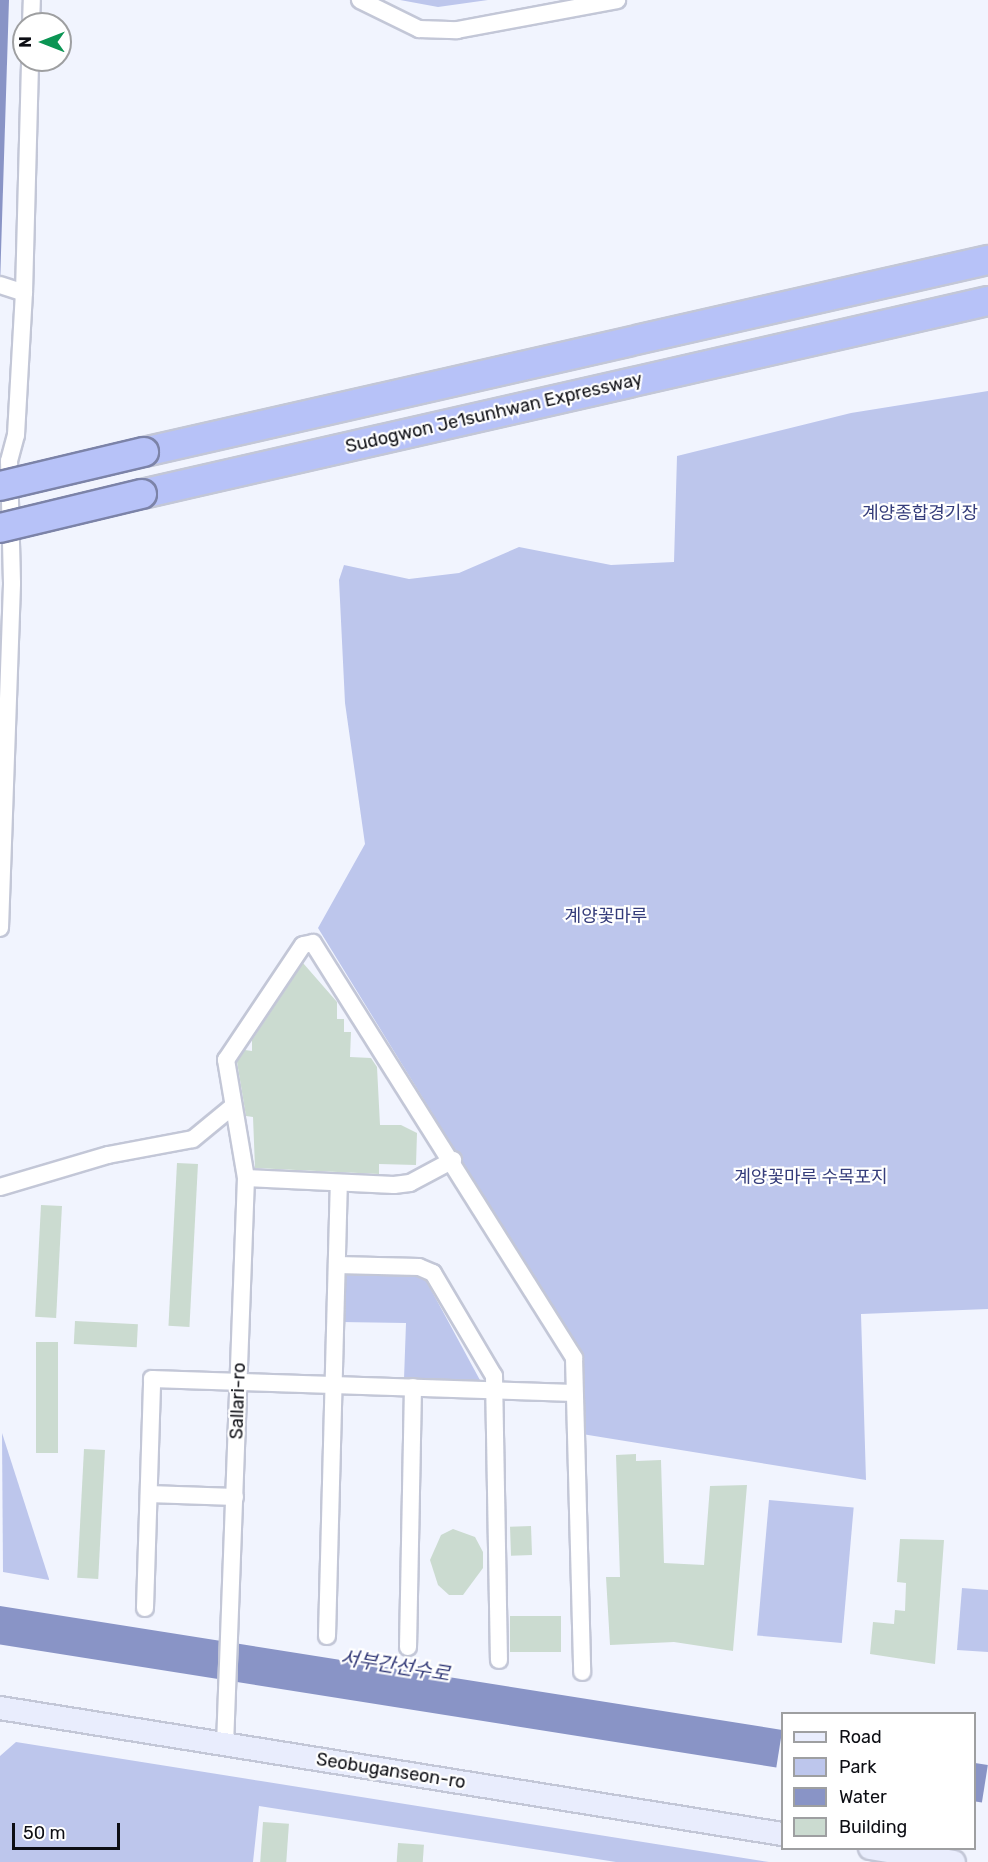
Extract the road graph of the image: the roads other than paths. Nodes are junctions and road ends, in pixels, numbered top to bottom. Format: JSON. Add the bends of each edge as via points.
{"nodes":[{"id":1,"x":360,"y":0,"type":"edge"},
{"id":2,"x":617,"y":0,"type":"edge"},
{"id":3,"x":570,"y":4,"type":"edge"},
{"id":4,"x":30,"y":72,"type":"edge"},
{"id":5,"x":988,"y":260,"type":"edge"},
{"id":6,"x":0,"y":285,"type":"edge"},
{"id":7,"x":21,"y":293,"type":"junction"},
{"id":8,"x":988,"y":301,"type":"edge"},
{"id":9,"x":988,"y":315,"type":"edge"},
{"id":10,"x":897,"y":319,"type":"junction"},
{"id":11,"x":0,"y":486,"type":"edge"},
{"id":12,"x":0,"y":528,"type":"edge"},
{"id":13,"x":0,"y":928,"type":"edge"},
{"id":14,"x":232,"y":1107,"type":"junction"},
{"id":15,"x":453,"y":1160,"type":"junction"},
{"id":16,"x":246,"y":1178,"type":"junction"},
{"id":17,"x":339,"y":1183,"type":"junction"},
{"id":18,"x":0,"y":1187,"type":"edge"},
{"id":19,"x":337,"y":1265,"type":"junction"},
{"id":20,"x":239,"y":1382,"type":"junction"},
{"id":21,"x":334,"y":1385,"type":"junction"},
{"id":22,"x":413,"y":1388,"type":"junction"},
{"id":23,"x":494,"y":1390,"type":"junction"},
{"id":24,"x":574,"y":1393,"type":"junction"},
{"id":25,"x":149,"y":1494,"type":"junction"},
{"id":26,"x":235,"y":1497,"type":"junction"},
{"id":27,"x":145,"y":1608,"type":"dead end"},
{"id":28,"x":327,"y":1636,"type":"dead end"},
{"id":29,"x":408,"y":1647,"type":"dead end"},
{"id":30,"x":498,"y":1660,"type":"dead end"},
{"id":31,"x":582,"y":1672,"type":"dead end"},
{"id":32,"x":0,"y":1708,"type":"edge"},
{"id":33,"x":225,"y":1745,"type":"junction"},
{"id":34,"x":781,"y":1834,"type":"edge"},
{"id":35,"x":882,"y":1850,"type":"edge"},
{"id":36,"x":954,"y":1862,"type":"edge"}],
"edges":[{"from":1,"to":3,"type":"street","via":[[419,29],[457,30]]},
{"from":2,"to":3,"type":"street"},
{"from":4,"to":7,"type":"street"},
{"from":5,"to":11,"type":"highway","bridge":true},
{"from":6,"to":7,"type":"street"},
{"from":7,"to":13,"type":"street","via":[[16,435],[9,461],[12,583]]},
{"from":8,"to":10,"type":"highway","name":"Sudogwon Je1sunhwan Expressway"},
{"from":9,"to":10,"type":"highway"},
{"from":10,"to":12,"type":"highway","name":"Sudogwon Je1sunhwan Expressway","bridge":true},
{"from":14,"to":15,"type":"street","name":"Sallari-ro","via":[[226,1060],[303,945],[313,943]]},
{"from":14,"to":16,"type":"street","name":"Sallari-ro"},
{"from":14,"to":18,"type":"street","via":[[193,1138],[108,1155]]},
{"from":15,"to":17,"type":"street","via":[[410,1183]]},
{"from":15,"to":24,"type":"street","via":[[574,1358]]},
{"from":16,"to":17,"type":"street"},
{"from":16,"to":20,"type":"street","name":"Sallari-ro"},
{"from":17,"to":19,"type":"street"},
{"from":19,"to":21,"type":"street"},
{"from":19,"to":23,"type":"street","via":[[419,1267],[433,1273],[494,1376]]},
{"from":20,"to":21,"type":"street"},
{"from":20,"to":25,"type":"street","via":[[152,1379]]},
{"from":20,"to":26,"type":"street","name":"Sallari-ro"},
{"from":21,"to":22,"type":"street"},
{"from":21,"to":28,"type":"street"},
{"from":22,"to":23,"type":"street"},
{"from":22,"to":29,"type":"street"},
{"from":23,"to":24,"type":"street"},
{"from":23,"to":30,"type":"street"},
{"from":24,"to":31,"type":"street"},
{"from":25,"to":26,"type":"street"},
{"from":25,"to":27,"type":"street"},
{"from":26,"to":33,"type":"street","name":"Sallari-ro"},
{"from":32,"to":33,"type":"main road","name":"Seobuganseon-ro"},
{"from":33,"to":34,"type":"main road","name":"Seobuganseon-ro"},
{"from":35,"to":36,"type":"main road"}]}
